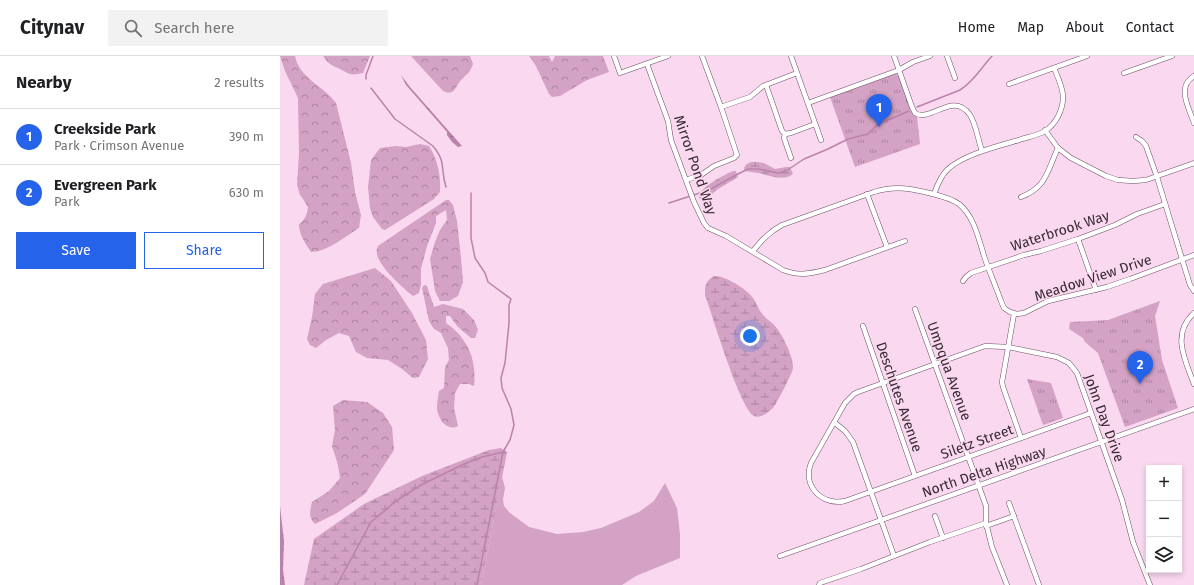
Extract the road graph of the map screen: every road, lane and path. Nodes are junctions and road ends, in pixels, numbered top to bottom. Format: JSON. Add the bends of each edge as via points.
{"nodes":[{"id":1,"x":614,"y":56,"type":"edge"},
{"id":2,"x":668,"y":56,"type":"edge"},
{"id":3,"x":702,"y":56,"type":"edge"},
{"id":4,"x":791,"y":56,"type":"edge"},
{"id":5,"x":894,"y":56,"type":"edge"},
{"id":6,"x":930,"y":56,"type":"edge"},
{"id":7,"x":947,"y":56,"type":"edge"},
{"id":8,"x":1088,"y":56,"type":"edge"},
{"id":9,"x":1172,"y":56,"type":"edge"},
{"id":10,"x":647,"y":64,"type":"junction"},
{"id":11,"x":1054,"y":68,"type":"junction"},
{"id":12,"x":899,"y":70,"type":"junction"},
{"id":13,"x":797,"y":73,"type":"junction"},
{"id":14,"x":1124,"y":74,"type":"dead end"},
{"id":15,"x":1194,"y":76,"type":"edge"},
{"id":16,"x":955,"y":78,"type":"dead end"},
{"id":17,"x":1009,"y":84,"type":"dead end"},
{"id":18,"x":766,"y":85,"type":"junction"},
{"id":19,"x":808,"y":103,"type":"junction"},
{"id":20,"x":721,"y":107,"type":"junction"},
{"id":21,"x":1194,"y":122,"type":"edge"},
{"id":22,"x":816,"y":124,"type":"junction"},
{"id":23,"x":1045,"y":130,"type":"junction"},
{"id":24,"x":785,"y":134,"type":"junction"},
{"id":25,"x":1136,"y":137,"type":"dead end"},
{"id":26,"x":821,"y":140,"type":"dead end"},
{"id":27,"x":1058,"y":148,"type":"junction"},
{"id":28,"x":982,"y":151,"type":"junction"},
{"id":29,"x":791,"y":158,"type":"dead end"},
{"id":30,"x":1194,"y":163,"type":"edge"},
{"id":31,"x":1156,"y":177,"type":"junction"},
{"id":32,"x":686,"y":180,"type":"junction"},
{"id":33,"x":867,"y":194,"type":"junction"},
{"id":34,"x":934,"y":194,"type":"junction"},
{"id":35,"x":1021,"y":197,"type":"dead end"},
{"id":36,"x":1165,"y":204,"type":"junction"},
{"id":37,"x":1078,"y":239,"type":"junction"},
{"id":38,"x":905,"y":241,"type":"dead end"},
{"id":39,"x":887,"y":247,"type":"junction"},
{"id":40,"x":753,"y":251,"type":"junction"},
{"id":41,"x":1194,"y":254,"type":"edge"},
{"id":42,"x":1182,"y":259,"type":"junction"},
{"id":43,"x":988,"y":267,"type":"junction"},
{"id":44,"x":963,"y":281,"type":"dead end"},
{"id":45,"x":1096,"y":290,"type":"junction"},
{"id":46,"x":1194,"y":291,"type":"edge"},
{"id":47,"x":915,"y":309,"type":"dead end"},
{"id":48,"x":1194,"y":313,"type":"edge"},
{"id":49,"x":1014,"y":314,"type":"junction"},
{"id":50,"x":863,"y":326,"type":"dead end"},
{"id":51,"x":1008,"y":347,"type":"junction"},
{"id":52,"x":935,"y":364,"type":"junction"},
{"id":53,"x":1193,"y":381,"type":"edge"},
{"id":54,"x":883,"y":383,"type":"junction"},
{"id":55,"x":1194,"y":409,"type":"edge"},
{"id":56,"x":1091,"y":413,"type":"junction"},
{"id":57,"x":835,"y":423,"type":"junction"},
{"id":58,"x":1021,"y":438,"type":"junction"},
{"id":59,"x":1102,"y":442,"type":"junction"},
{"id":60,"x":968,"y":458,"type":"junction"},
{"id":61,"x":915,"y":476,"type":"junction"},
{"id":62,"x":979,"y":486,"type":"junction"},
{"id":63,"x":870,"y":492,"type":"junction"},
{"id":64,"x":1009,"y":503,"type":"dead end"},
{"id":65,"x":935,"y":516,"type":"dead end"},
{"id":66,"x":1014,"y":516,"type":"junction"},
{"id":67,"x":880,"y":521,"type":"junction"},
{"id":68,"x":986,"y":525,"type":"junction"},
{"id":69,"x":943,"y":538,"type":"junction"},
{"id":70,"x":780,"y":556,"type":"dead end"},
{"id":71,"x":894,"y":556,"type":"junction"},
{"id":72,"x":819,"y":585,"type":"edge"},
{"id":73,"x":1007,"y":585,"type":"edge"},
{"id":74,"x":1039,"y":585,"type":"edge"},
{"id":75,"x":1150,"y":585,"type":"edge"}],
"edges":[{"from":1,"to":10,"type":"street","via":[[620,73]]},
{"from":2,"to":10,"type":"street"},
{"from":3,"to":20,"type":"street"},
{"from":4,"to":13,"type":"street"},
{"from":5,"to":12,"type":"street"},
{"from":6,"to":12,"type":"street"},
{"from":7,"to":16,"type":"street"},
{"from":8,"to":11,"type":"street"},
{"from":9,"to":14,"type":"street"},
{"from":10,"to":32,"type":"street","name":"Mirror Pond Way"},
{"from":11,"to":17,"type":"street"},
{"from":11,"to":23,"type":"street","via":[[1063,96],[1062,106],[1053,124]]},
{"from":12,"to":19,"type":"street"},
{"from":12,"to":28,"type":"street","via":[[915,113],[923,116],[951,105],[962,108],[970,116]]},
{"from":13,"to":18,"type":"street"},
{"from":13,"to":19,"type":"street"},
{"from":15,"to":21,"type":"street","via":[[1184,91]]},
{"from":18,"to":20,"type":"street","via":[[752,96]]},
{"from":18,"to":24,"type":"street"},
{"from":19,"to":22,"type":"street"},
{"from":20,"to":32,"type":"street","via":[[737,155],[701,175]]},
{"from":22,"to":24,"type":"street"},
{"from":22,"to":26,"type":"street"},
{"from":23,"to":27,"type":"street"},
{"from":23,"to":28,"type":"street"},
{"from":24,"to":29,"type":"street"},
{"from":25,"to":31,"type":"street","via":[[1146,146]]},
{"from":27,"to":31,"type":"street","via":[[1077,161],[1118,180],[1139,181]]},
{"from":27,"to":35,"type":"street","via":[[1043,183],[1033,192]]},
{"from":28,"to":34,"type":"street","via":[[948,169],[942,175]]},
{"from":30,"to":31,"type":"street"},
{"from":31,"to":36,"type":"street"},
{"from":32,"to":40,"type":"street","name":"Mirror Pond Way","via":[[699,216],[708,228]]},
{"from":33,"to":34,"type":"street","via":[[885,188],[895,188]]},
{"from":33,"to":39,"type":"street"},
{"from":33,"to":40,"type":"street","via":[[782,225],[763,238]]},
{"from":34,"to":43,"type":"street","via":[[955,201],[967,213]]},
{"from":36,"to":37,"type":"street","name":"Waterbrook Way"},
{"from":36,"to":42,"type":"street"},
{"from":37,"to":43,"type":"street","name":"Waterbrook Way"},
{"from":37,"to":45,"type":"street"},
{"from":38,"to":39,"type":"street","name":"Mirror Pond Way"},
{"from":39,"to":40,"type":"street","name":"Mirror Pond Way","via":[[825,270],[802,274],[783,270]]},
{"from":41,"to":42,"type":"street","name":"Meadow View Drive"},
{"from":42,"to":45,"type":"street","name":"Meadow View Drive","via":[[1130,280]]},
{"from":42,"to":46,"type":"street"},
{"from":43,"to":44,"type":"street","name":"Waterbrook Way","via":[[971,273]]},
{"from":43,"to":49,"type":"street","via":[[1004,308]]},
{"from":45,"to":49,"type":"street","name":"Meadow View Drive","via":[[1057,298],[1024,313]]},
{"from":47,"to":52,"type":"street","name":"Umpqua Avenue"},
{"from":48,"to":53,"type":"street","via":[[1184,326],[1181,338],[1182,352]]},
{"from":49,"to":51,"type":"street"},
{"from":50,"to":54,"type":"street","name":"Deschutes Avenue"},
{"from":51,"to":52,"type":"street","name":"John Day Drive","via":[[985,346]]},
{"from":51,"to":56,"type":"street","name":"John Day Drive","via":[[1057,357],[1069,363],[1077,373]]},
{"from":51,"to":58,"type":"street","via":[[1002,382]]},
{"from":52,"to":54,"type":"street","name":"John Day Drive"},
{"from":52,"to":60,"type":"street","name":"Umpqua Avenue"},
{"from":54,"to":57,"type":"street","name":"John Day Drive","via":[[854,394],[845,403]]},
{"from":54,"to":61,"type":"street","name":"Deschutes Avenue"},
{"from":55,"to":59,"type":"street","name":"North Delta Highway"},
{"from":56,"to":58,"type":"street","name":"Siletz Street"},
{"from":56,"to":59,"type":"street","name":"John Day Drive"},
{"from":57,"to":63,"type":"street","via":[[853,442]]},
{"from":57,"to":63,"type":"street","name":"John Day Drive","via":[[809,468],[811,486],[821,497],[836,502]]},
{"from":58,"to":60,"type":"street","name":"Siletz Street"},
{"from":59,"to":62,"type":"street","name":"North Delta Highway"},
{"from":59,"to":75,"type":"street","name":"John Day Drive","via":[[1127,514],[1135,548]]},
{"from":60,"to":61,"type":"street","name":"Siletz Street"},
{"from":60,"to":62,"type":"street","name":"Umpqua Avenue"},
{"from":61,"to":63,"type":"street","name":"Siletz Street"},
{"from":62,"to":67,"type":"street","name":"North Delta Highway"},
{"from":62,"to":68,"type":"street","name":"Umpqua Avenue","via":[[986,506]]},
{"from":63,"to":67,"type":"street"},
{"from":64,"to":66,"type":"street"},
{"from":65,"to":69,"type":"street"},
{"from":66,"to":68,"type":"street"},
{"from":66,"to":74,"type":"street"},
{"from":67,"to":70,"type":"street","name":"North Delta Highway"},
{"from":67,"to":71,"type":"street"},
{"from":68,"to":69,"type":"street"},
{"from":68,"to":73,"type":"street","name":"Umpqua Avenue"},
{"from":69,"to":71,"type":"street"},
{"from":71,"to":72,"type":"street"}]}
